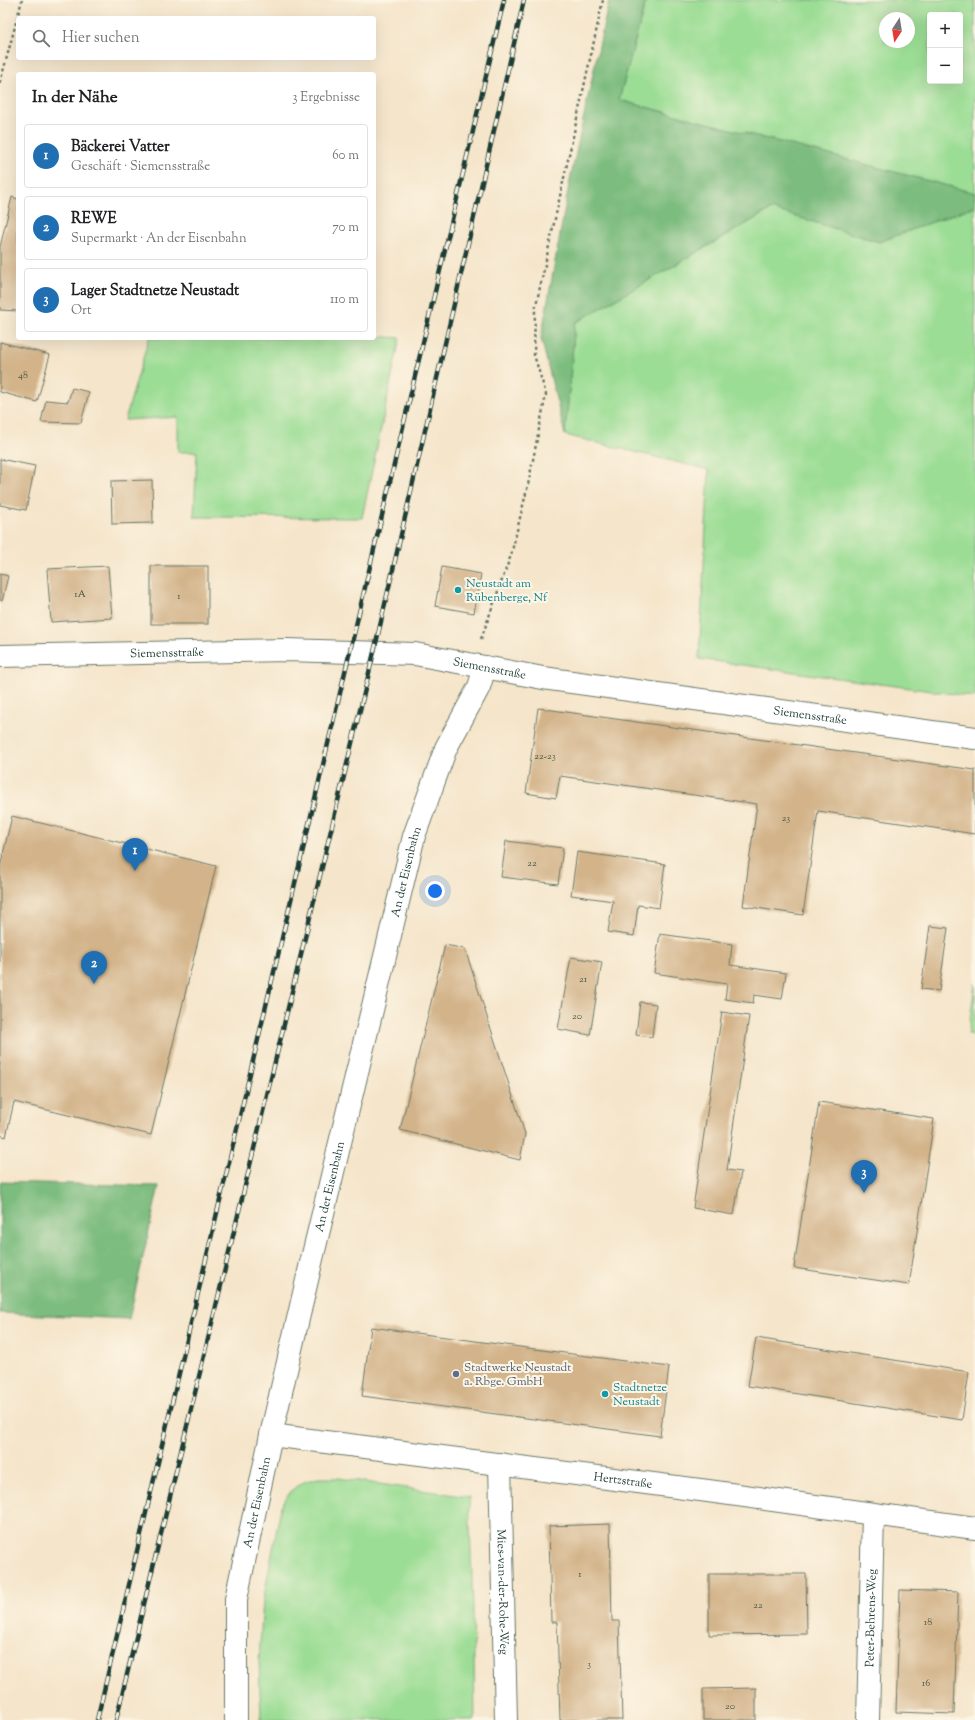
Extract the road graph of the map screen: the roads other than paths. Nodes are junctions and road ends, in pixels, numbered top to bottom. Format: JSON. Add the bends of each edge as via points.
{"nodes":[{"id":1,"x":0,"y":656,"type":"edge"},
{"id":2,"x":478,"y":666,"type":"junction"},
{"id":3,"x":975,"y":738,"type":"edge"},
{"id":4,"x":271,"y":1435,"type":"junction"},
{"id":5,"x":500,"y":1464,"type":"junction"},
{"id":6,"x":873,"y":1515,"type":"junction"},
{"id":7,"x":975,"y":1528,"type":"edge"},
{"id":8,"x":236,"y":1720,"type":"edge"},
{"id":9,"x":506,"y":1720,"type":"edge"},
{"id":10,"x":868,"y":1720,"type":"edge"}],
"edges":[{"from":1,"to":2,"type":"street","name":"Siemensstraße","via":[[349,651],[415,654]]},
{"from":2,"to":3,"type":"street","name":"Siemensstraße","via":[[543,678]]},
{"from":2,"to":4,"type":"street","name":"An der Eisenbahn","via":[[479,688],[446,748],[414,836]]},
{"from":4,"to":5,"type":"street","name":"Hertzstraße"},
{"from":4,"to":8,"type":"street","name":"An der Eisenbahn","via":[[236,1599]]},
{"from":5,"to":6,"type":"street","name":"Hertzstraße"},
{"from":5,"to":9,"type":"street","name":"Mies-van-der-Rohe-Weg"},
{"from":6,"to":7,"type":"street","name":"Hertzstraße"},
{"from":6,"to":10,"type":"street","name":"Peter-Behrens-Weg"}]}
